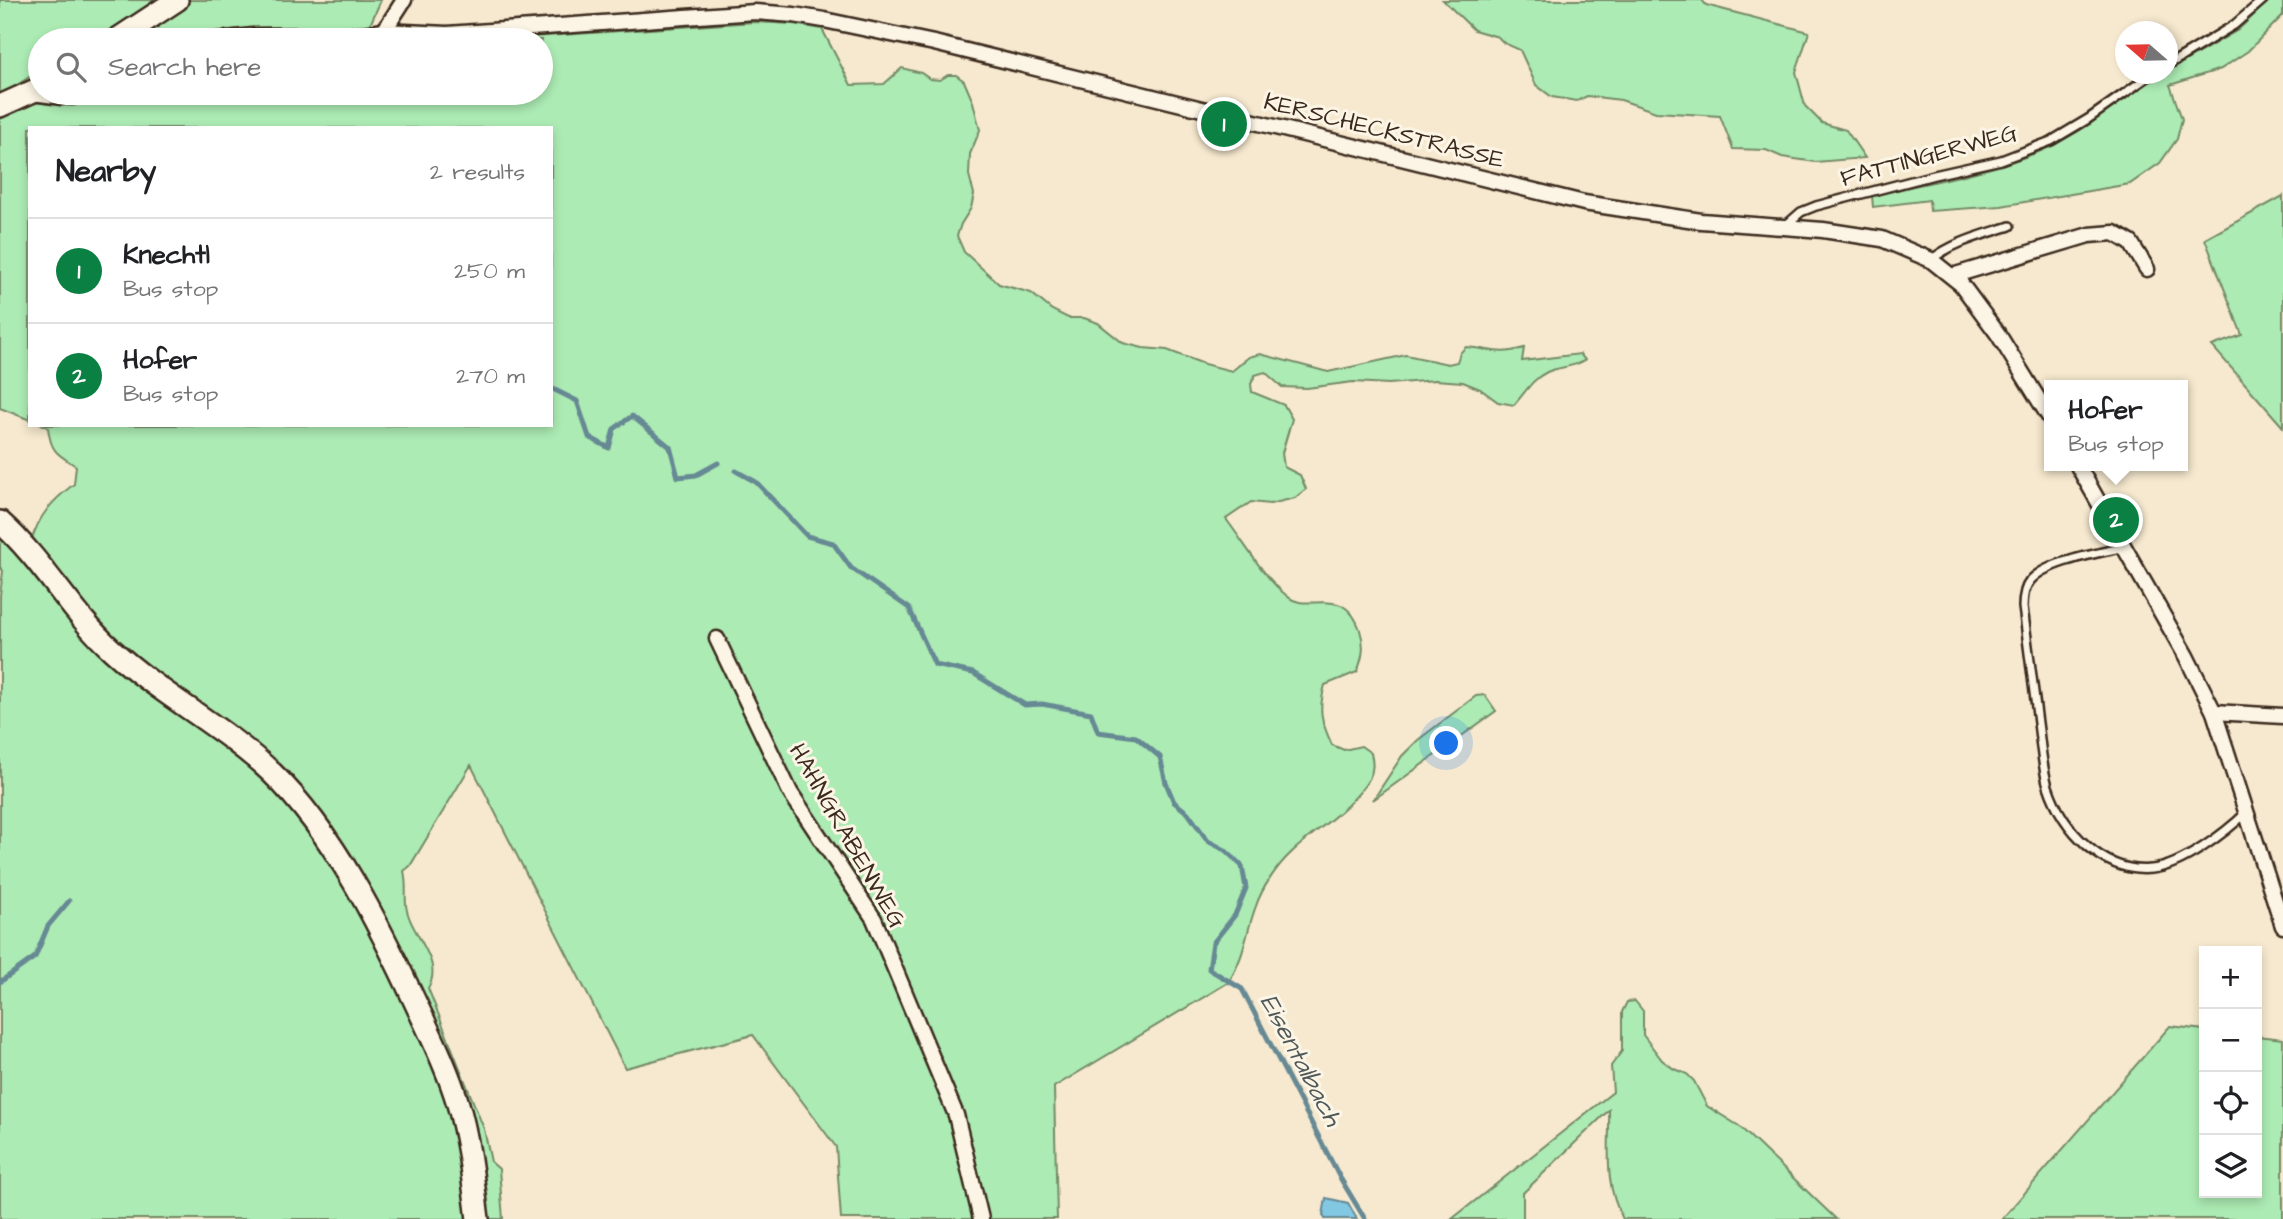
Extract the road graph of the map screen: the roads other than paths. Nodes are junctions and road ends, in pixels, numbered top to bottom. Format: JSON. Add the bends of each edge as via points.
{"nodes":[{"id":1,"x":177,"y":0,"type":"edge"},
{"id":2,"x":404,"y":0,"type":"edge"},
{"id":3,"x":2263,"y":0,"type":"edge"},
{"id":4,"x":134,"y":28,"type":"edge"},
{"id":5,"x":386,"y":28,"type":"edge"},
{"id":6,"x":524,"y":28,"type":"edge"},
{"id":7,"x":2178,"y":59,"type":"edge"},
{"id":8,"x":2138,"y":84,"type":"edge"},
{"id":9,"x":28,"y":94,"type":"edge"},
{"id":10,"x":0,"y":106,"type":"edge"},
{"id":11,"x":1784,"y":226,"type":"junction"},
{"id":12,"x":2010,"y":226,"type":"dead end"},
{"id":13,"x":1931,"y":260,"type":"junction"},
{"id":14,"x":2147,"y":269,"type":"dead end"},
{"id":15,"x":1952,"y":276,"type":"junction"},
{"id":16,"x":2044,"y":410,"type":"edge"},
{"id":17,"x":2081,"y":471,"type":"edge"},
{"id":18,"x":0,"y":522,"type":"edge"},
{"id":19,"x":2126,"y":547,"type":"junction"},
{"id":20,"x":717,"y":639,"type":"dead end"},
{"id":21,"x":2214,"y":712,"type":"junction"},
{"id":22,"x":2283,"y":716,"type":"edge"},
{"id":23,"x":2247,"y":812,"type":"junction"},
{"id":24,"x":2283,"y":926,"type":"edge"},
{"id":25,"x":478,"y":1219,"type":"edge"},
{"id":26,"x":981,"y":1219,"type":"edge"}],
"edges":[{"from":1,"to":4,"type":"street"},
{"from":2,"to":5,"type":"street"},
{"from":3,"to":7,"type":"lane","via":[[2234,25]]},
{"from":6,"to":11,"type":"street","name":"KERSCHECKSTRASSE","via":[[755,12],[794,15],[934,43],[1584,203],[1700,221]]},
{"from":8,"to":11,"type":"lane","name":"FATTINGERWEG","via":[[2051,141],[2001,160],[1816,206]]},
{"from":9,"to":10,"type":"street"},
{"from":11,"to":13,"type":"street","name":"KERSCHECKSTRASSE","via":[[1867,235]]},
{"from":12,"to":13,"type":"lane","via":[[1967,240]]},
{"from":13,"to":15,"type":"street","name":"KERSCHECKSTRASSE"},
{"from":14,"to":15,"type":"street","via":[[2131,243],[2114,233],[2089,235]]},
{"from":15,"to":16,"type":"street","name":"KERSCHECKSTRASSE","via":[[1998,334]]},
{"from":17,"to":19,"type":"street"},
{"from":18,"to":25,"type":"street","via":[[98,638],[255,757],[288,790],[326,840],[373,917],[442,1059],[466,1135]]},
{"from":19,"to":21,"type":"street"},
{"from":19,"to":23,"type":"lane","via":[[2046,569],[2026,588],[2023,607],[2044,767],[2055,805],[2070,830],[2090,848],[2116,863],[2140,869],[2176,862]]},
{"from":20,"to":26,"type":"street","name":"HAHNGRABENWEG","via":[[790,792],[874,919],[956,1115]]},
{"from":21,"to":22,"type":"street"},
{"from":21,"to":23,"type":"street"},
{"from":23,"to":24,"type":"street"}]}
